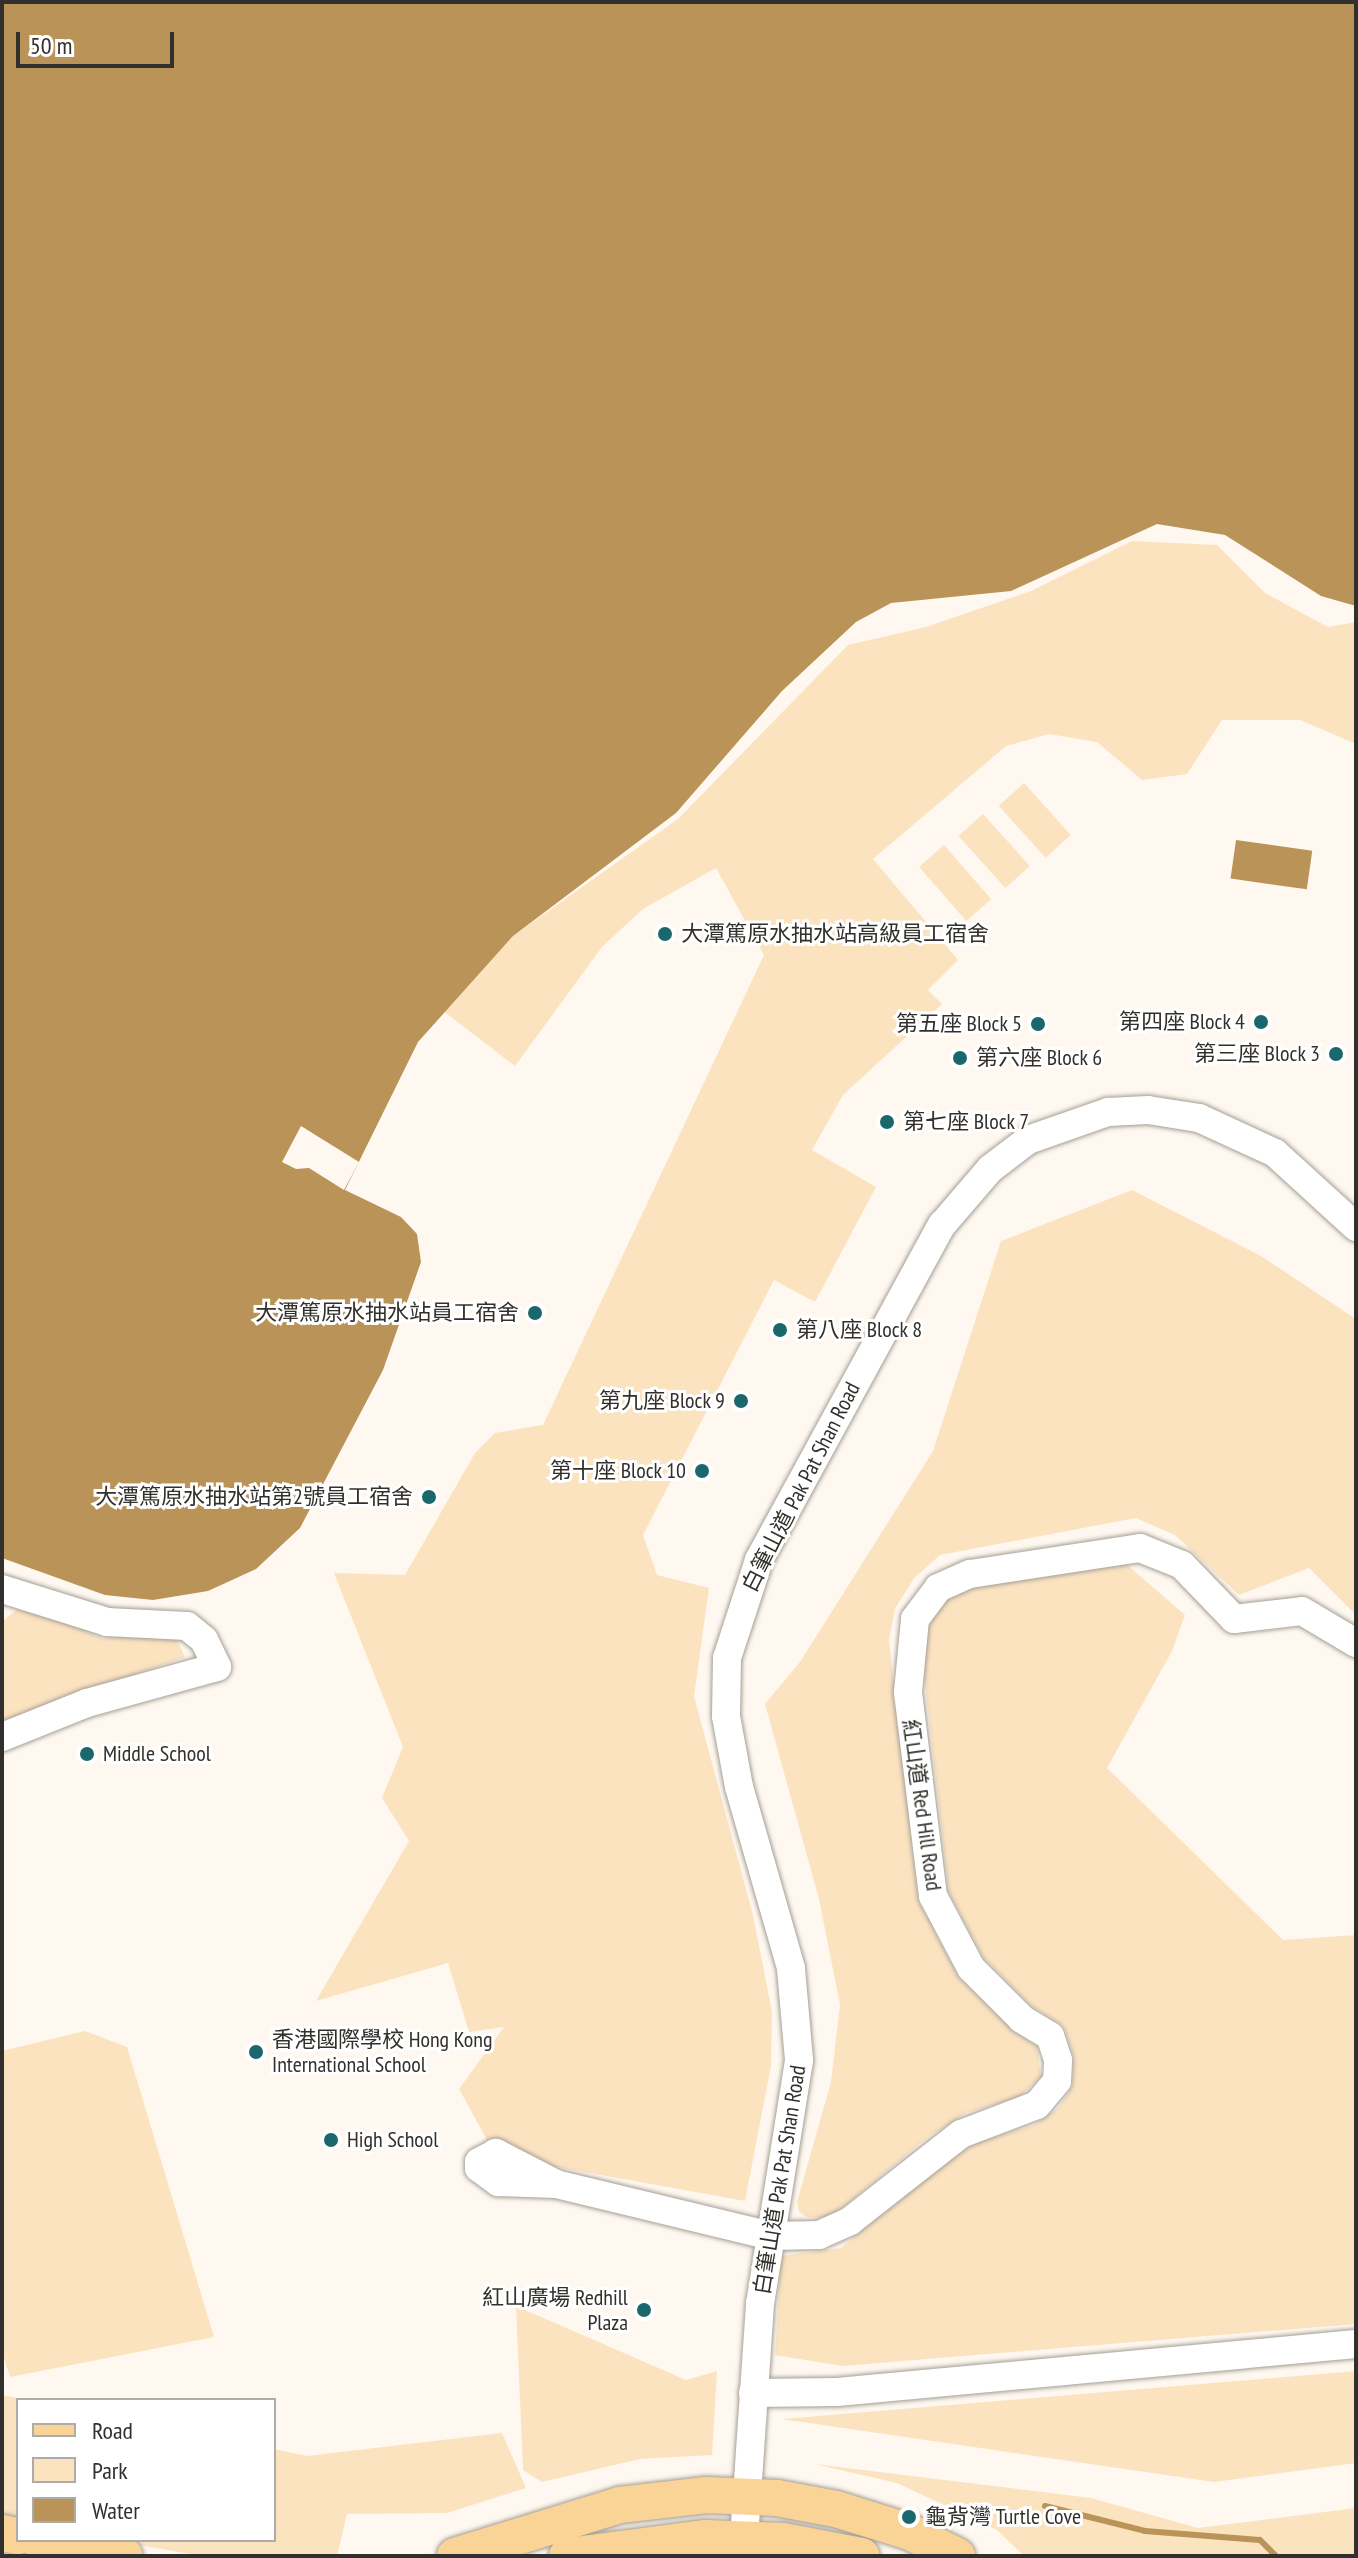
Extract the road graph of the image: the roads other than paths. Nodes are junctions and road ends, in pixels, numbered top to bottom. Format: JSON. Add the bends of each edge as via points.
{"nodes":[{"id":1,"x":1356,"y":1227,"type":"edge"},
{"id":2,"x":2,"y":1589,"type":"edge"},
{"id":3,"x":1356,"y":1643,"type":"edge"},
{"id":4,"x":2,"y":1737,"type":"edge"},
{"id":5,"x":556,"y":2184,"type":"dead end"},
{"id":6,"x":773,"y":2224,"type":"junction"},
{"id":7,"x":1356,"y":2344,"type":"edge"},
{"id":8,"x":753,"y":2393,"type":"junction"},
{"id":9,"x":746,"y":2496,"type":"junction"},
{"id":10,"x":744,"y":2539,"type":"junction"},
{"id":11,"x":49,"y":2542,"type":"edge"},
{"id":12,"x":125,"y":2556,"type":"edge"},
{"id":13,"x":455,"y":2556,"type":"edge"},
{"id":14,"x":567,"y":2556,"type":"edge"},
{"id":15,"x":862,"y":2556,"type":"edge"},
{"id":16,"x":957,"y":2556,"type":"edge"}],
"edges":[{"from":1,"to":6,"type":"street","name":"白筆山道 Pak Pat Shan Road","via":[[1296,1169],[1237,1132],[1175,1113],[1127,1110],[1068,1122],[1028,1140],[990,1169],[942,1225],[771,1534],[748,1584],[727,1658],[729,1740],[791,1968],[799,2060]]},
{"from":2,"to":4,"type":"street","via":[[107,1622],[187,1626],[204,1640],[217,1667],[87,1703]]},
{"from":3,"to":6,"type":"street","name":"紅山道 Red Hill Road","via":[[1302,1611],[1234,1619],[1182,1565],[1140,1548],[970,1574],[932,1593],[913,1626],[908,1692],[933,1896],[971,1968],[1022,2019],[1050,2036],[1058,2060],[1057,2081],[1037,2105],[973,2128],[937,2149],[833,2232]]},
{"from":5,"to":6,"type":"street","name":"紅山道 Red Hill Road"},
{"from":6,"to":8,"type":"street","name":"白筆山道 Pak Pat Shan Road"},
{"from":7,"to":8,"type":"street","via":[[837,2392]]},
{"from":8,"to":9,"type":"street","name":"白筆山道 Pak Pat Shan Road"},
{"from":9,"to":10,"type":"street","name":"白筆山道 Pak Pat Shan Road"},
{"from":9,"to":13,"type":"main road","via":[[620,2505]]},
{"from":9,"to":16,"type":"main road","via":[[857,2514]]},
{"from":10,"to":14,"type":"main road","via":[[644,2543]]},
{"from":10,"to":15,"type":"main road"},
{"from":11,"to":12,"type":"main road"}]}
